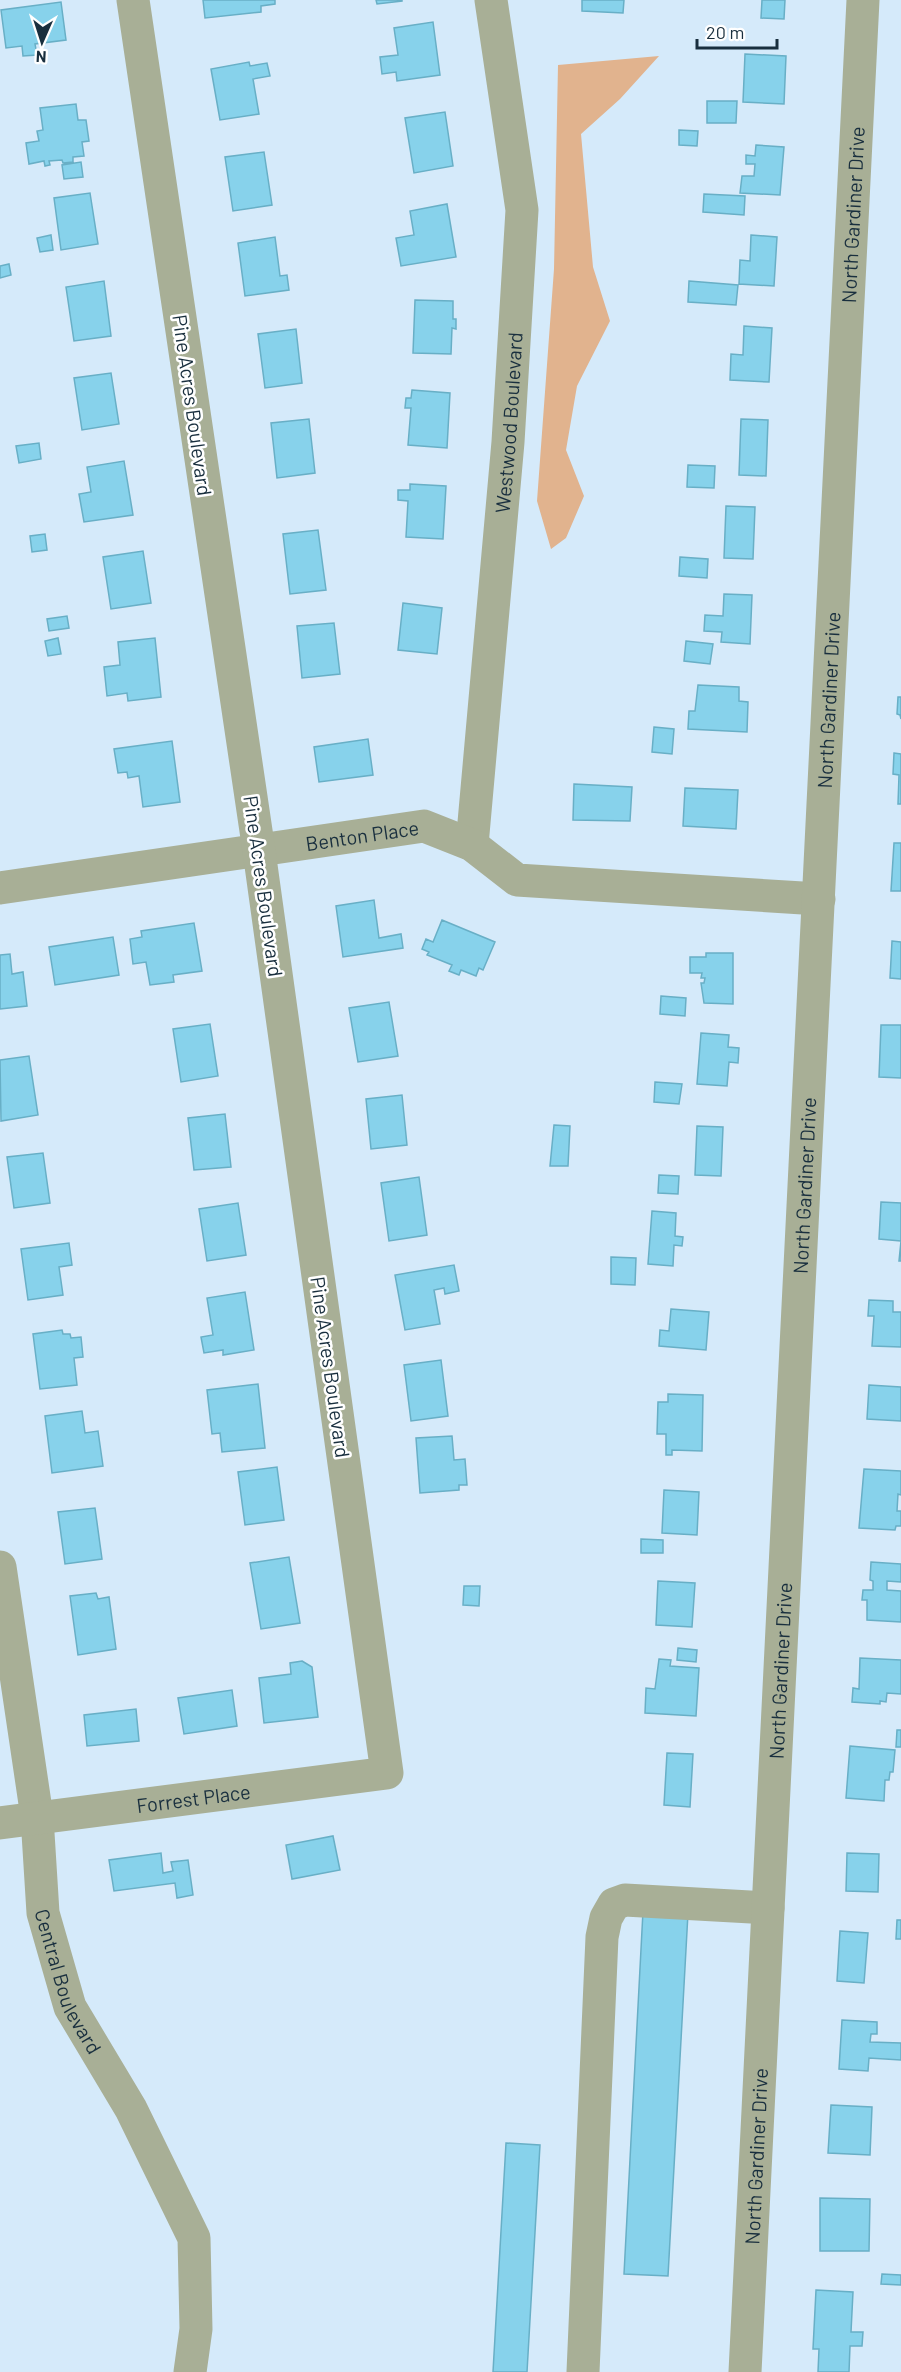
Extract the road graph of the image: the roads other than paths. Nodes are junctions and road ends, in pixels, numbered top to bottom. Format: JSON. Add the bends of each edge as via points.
{"nodes":[{"id":1,"x":133,"y":0,"type":"edge"},
{"id":2,"x":490,"y":0,"type":"edge"},
{"id":3,"x":863,"y":0,"type":"edge"},
{"id":4,"x":472,"y":846,"type":"junction"},
{"id":5,"x":259,"y":850,"type":"junction"},
{"id":6,"x":0,"y":888,"type":"edge"},
{"id":7,"x":819,"y":899,"type":"junction"},
{"id":8,"x":0,"y":1567,"type":"edge"},
{"id":9,"x":387,"y":1773,"type":"joint"},
{"id":10,"x":37,"y":1817,"type":"junction"},
{"id":11,"x":0,"y":1823,"type":"edge"},
{"id":12,"x":768,"y":1908,"type":"junction"},
{"id":13,"x":190,"y":2372,"type":"edge"},
{"id":14,"x":583,"y":2372,"type":"edge"},
{"id":15,"x":745,"y":2372,"type":"edge"}],
"edges":[{"from":1,"to":5,"type":"street","name":"Pine Acres Boulevard"},
{"from":2,"to":4,"type":"street","name":"Westwood Boulevard","via":[[522,210],[508,442]]},
{"from":3,"to":7,"type":"street","name":"North Gardiner Drive"},
{"from":4,"to":5,"type":"street","name":"Benton Place","via":[[424,826]]},
{"from":4,"to":7,"type":"street","name":"Benton Place","via":[[517,880]]},
{"from":5,"to":6,"type":"street","name":"Benton Place"},
{"from":5,"to":9,"type":"street","name":"Pine Acres Boulevard"},
{"from":7,"to":12,"type":"street","name":"North Gardiner Drive"},
{"from":8,"to":10,"type":"street","name":"Central Boulevard"},
{"from":9,"to":10,"type":"street","name":"Forrest Place"},
{"from":10,"to":11,"type":"street","name":"Forrest Place"},
{"from":10,"to":13,"type":"street","name":"Central Boulevard","via":[[43,1913],[70,2007],[131,2109],[194,2238],[196,2329]]},
{"from":12,"to":14,"type":"street","via":[[625,1900],[614,1904],[606,1918],[601,1949]]},
{"from":12,"to":15,"type":"street","name":"North Gardiner Drive"}]}
